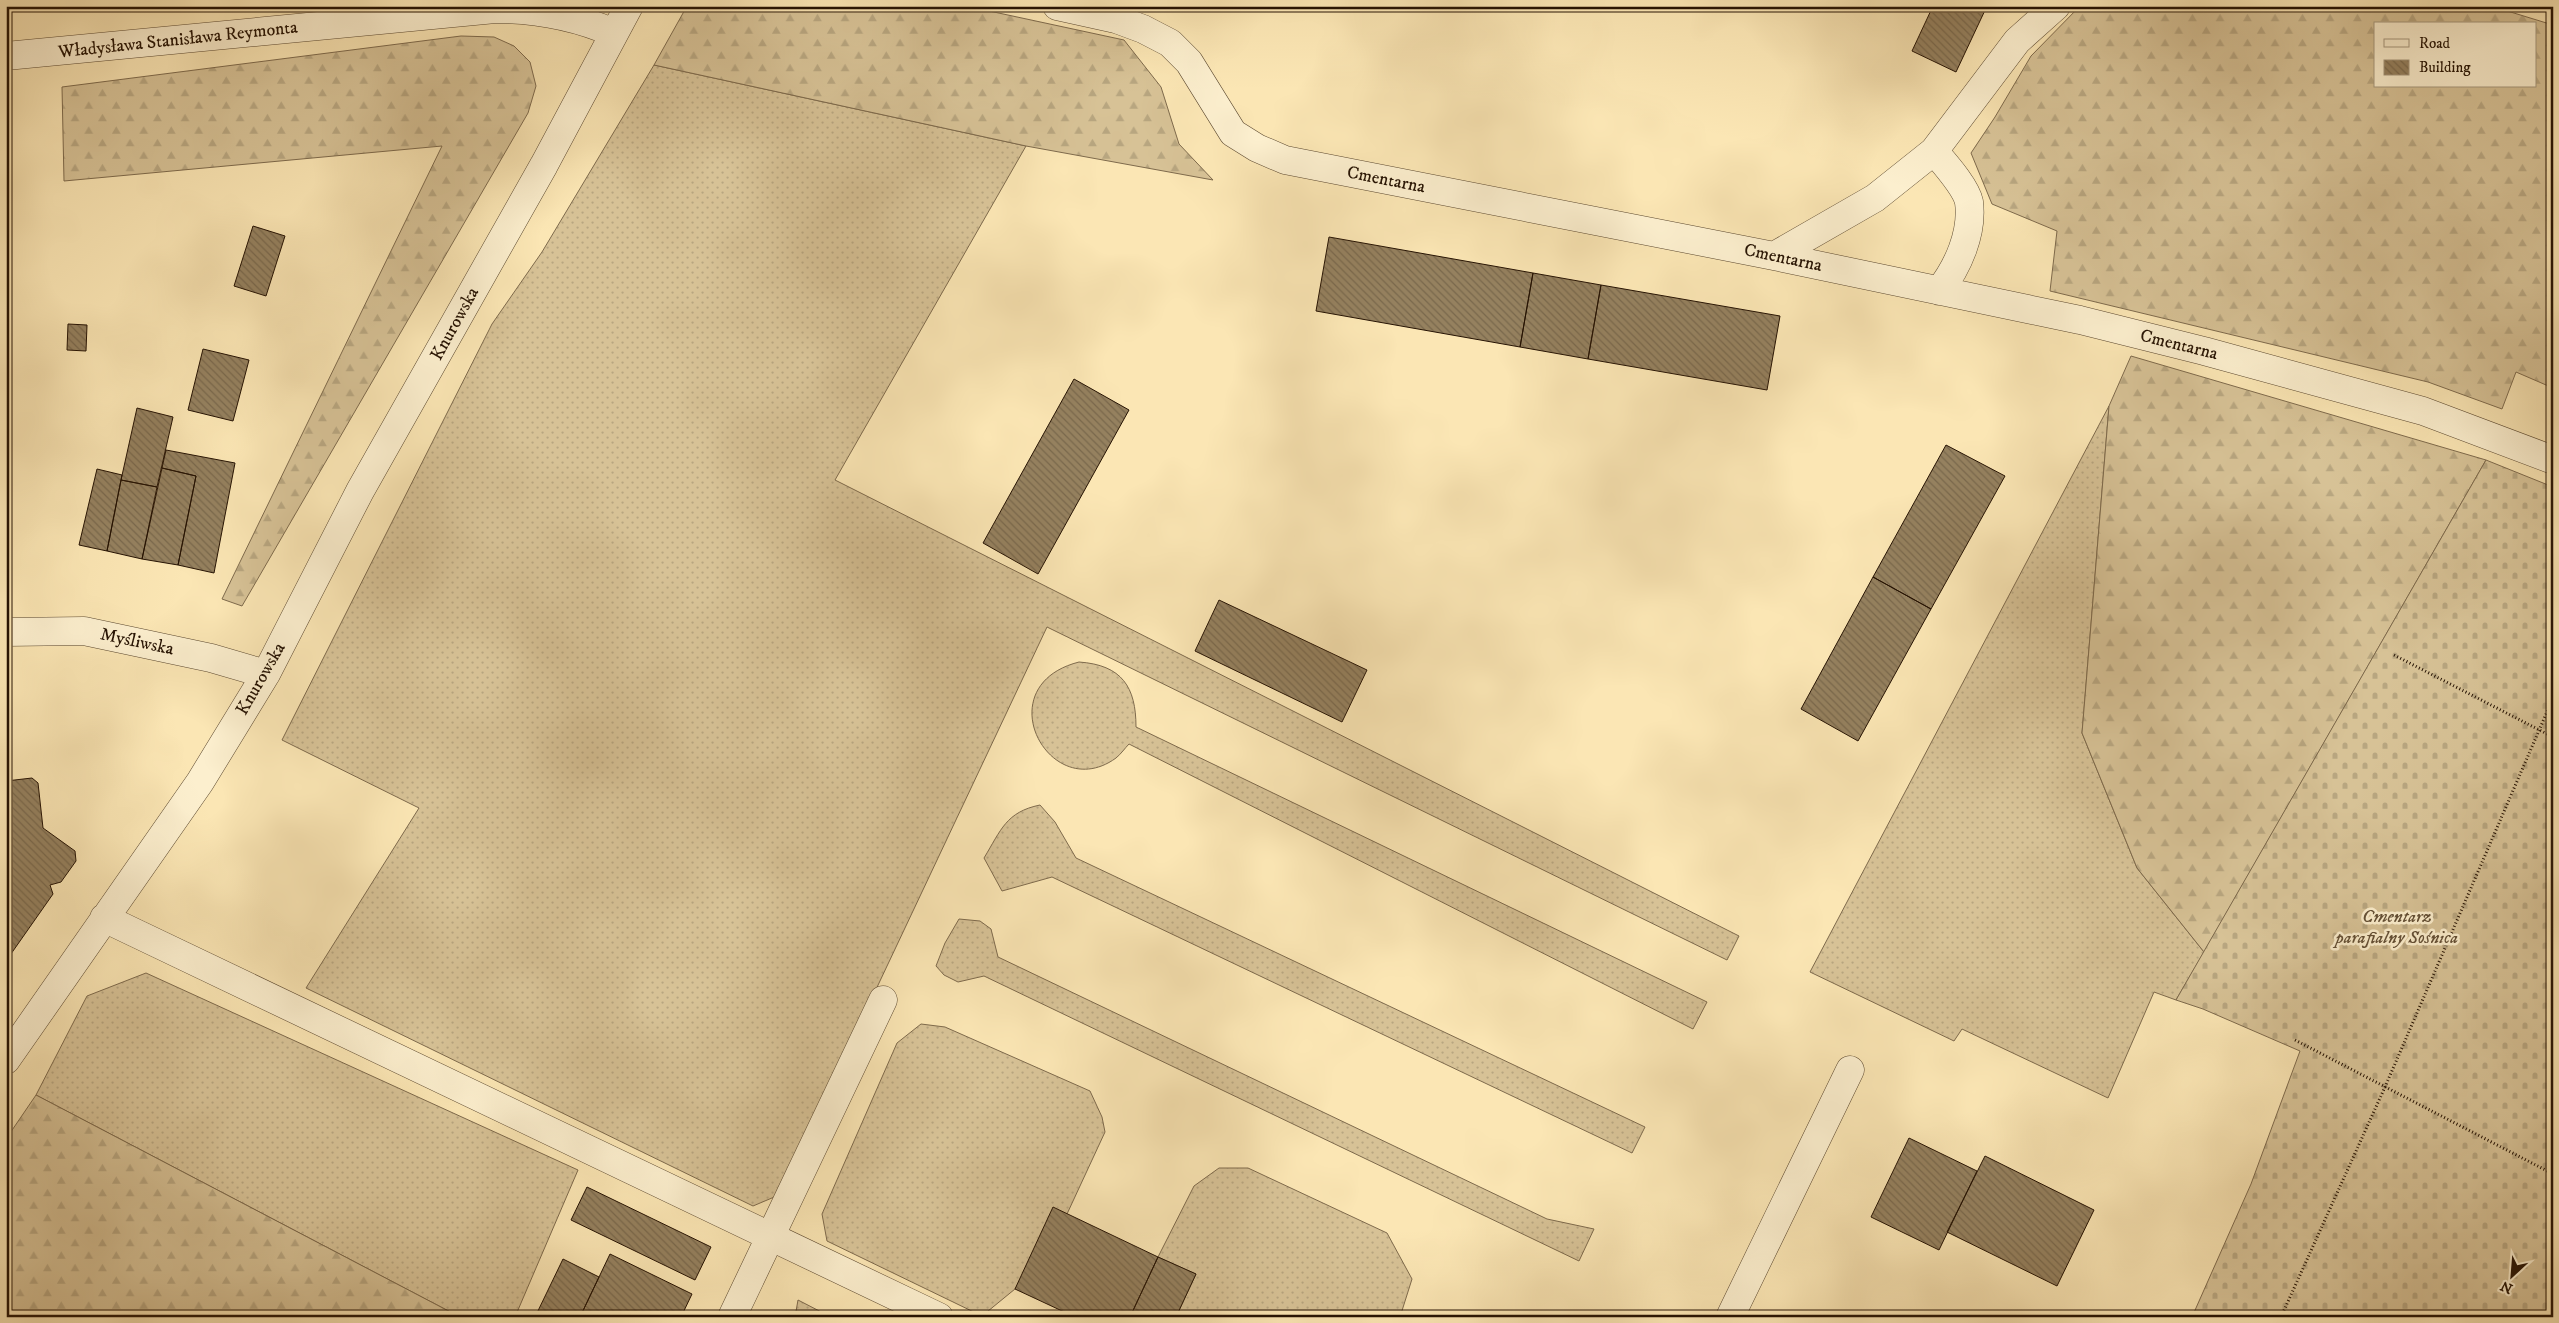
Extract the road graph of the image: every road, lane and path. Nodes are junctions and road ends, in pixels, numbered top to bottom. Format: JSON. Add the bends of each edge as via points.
{"nodes":[{"id":1,"x":629,"y":6,"type":"edge"},
{"id":2,"x":1057,"y":6,"type":"edge"},
{"id":3,"x":2056,"y":6,"type":"edge"},
{"id":4,"x":614,"y":34,"type":"junction"},
{"id":5,"x":6,"y":56,"type":"edge"},
{"id":6,"x":1934,"y":151,"type":"junction"},
{"id":7,"x":1774,"y":256,"type":"junction"},
{"id":8,"x":1939,"y":290,"type":"junction"},
{"id":9,"x":2553,"y":460,"type":"edge"},
{"id":10,"x":6,"y":632,"type":"edge"},
{"id":11,"x":2394,"y":655,"type":"dead end"},
{"id":12,"x":266,"y":674,"type":"junction"},
{"id":13,"x":2553,"y":698,"type":"edge"},
{"id":14,"x":2538,"y":730,"type":"junction"},
{"id":15,"x":2553,"y":738,"type":"edge"},
{"id":16,"x":104,"y":918,"type":"junction"},
{"id":17,"x":883,"y":1000,"type":"dead end"},
{"id":18,"x":2295,"y":1040,"type":"dead end"},
{"id":19,"x":6,"y":1060,"type":"edge"},
{"id":20,"x":1850,"y":1070,"type":"dead end"},
{"id":21,"x":2385,"y":1087,"type":"junction"},
{"id":22,"x":2553,"y":1174,"type":"edge"},
{"id":23,"x":770,"y":1236,"type":"junction"},
{"id":24,"x":742,"y":1309,"type":"edge"},
{"id":25,"x":939,"y":1317,"type":"edge"},
{"id":26,"x":1730,"y":1317,"type":"edge"},
{"id":27,"x":2281,"y":1317,"type":"edge"}],
"edges":[{"from":1,"to":4,"type":"street"},
{"from":2,"to":7,"type":"street","name":"Cmentarna","via":[[1116,19],[1170,43],[1190,62],[1234,133],[1285,160]]},
{"from":3,"to":6,"type":"street","via":[[2018,42]]},
{"from":4,"to":5,"type":"street","name":"Władysława Stanisława Reymonta","via":[[594,24],[547,12],[495,9]]},
{"from":4,"to":12,"type":"street","name":"Knurowska","via":[[544,166],[360,491]]},
{"from":6,"to":7,"type":"street","via":[[1875,198]]},
{"from":6,"to":8,"type":"street","via":[[1969,200],[1967,236],[1954,271]]},
{"from":7,"to":8,"type":"street","name":"Cmentarna"},
{"from":8,"to":9,"type":"street","name":"Cmentarna","via":[[2176,344],[2423,411]]},
{"from":10,"to":12,"type":"street","name":"Myśliwska","via":[[84,631],[211,658]]},
{"from":11,"to":14,"type":"path"},
{"from":12,"to":16,"type":"street","name":"Knurowska","via":[[200,782]]},
{"from":13,"to":14,"type":"path"},
{"from":14,"to":15,"type":"path"},
{"from":14,"to":21,"type":"path"},
{"from":16,"to":19,"type":"street","name":"Knurowska"},
{"from":16,"to":23,"type":"street"},
{"from":17,"to":23,"type":"street"},
{"from":18,"to":21,"type":"path"},
{"from":20,"to":26,"type":"street"},
{"from":21,"to":22,"type":"path"},
{"from":21,"to":27,"type":"path"},
{"from":23,"to":24,"type":"street"},
{"from":23,"to":25,"type":"street"}]}
